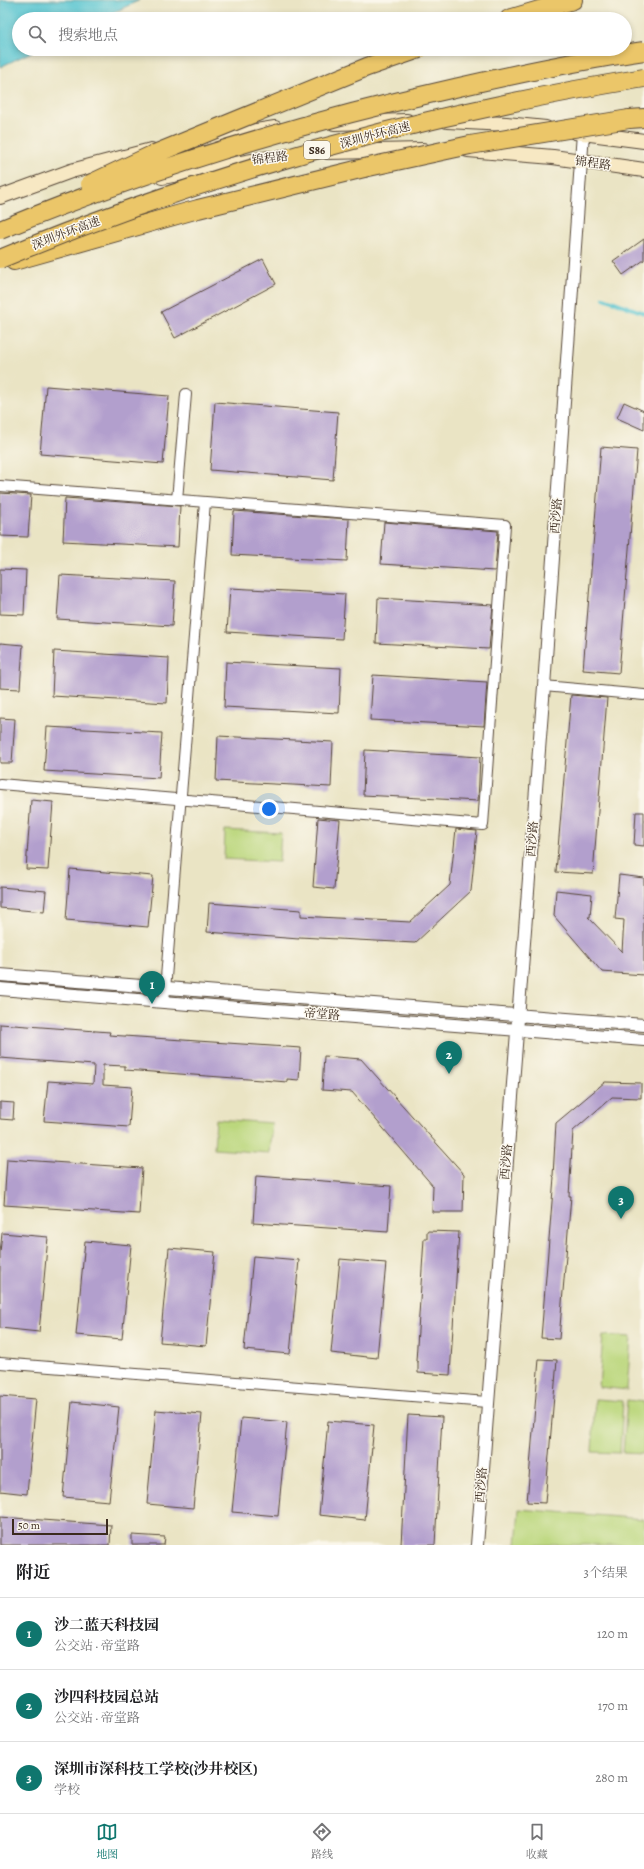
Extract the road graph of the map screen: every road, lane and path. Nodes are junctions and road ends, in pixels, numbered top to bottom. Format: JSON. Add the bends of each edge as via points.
{"nodes":[{"id":1,"x":573,"y":0,"type":"edge"},
{"id":2,"x":533,"y":12,"type":"edge"},
{"id":3,"x":644,"y":51,"type":"edge"},
{"id":4,"x":632,"y":53,"type":"edge"},
{"id":5,"x":398,"y":56,"type":"edge"},
{"id":6,"x":617,"y":56,"type":"edge"},
{"id":7,"x":644,"y":78,"type":"edge"},
{"id":8,"x":644,"y":118,"type":"edge"},
{"id":9,"x":583,"y":133,"type":"junction"},
{"id":10,"x":644,"y":141,"type":"edge"},
{"id":11,"x":581,"y":162,"type":"junction"},
{"id":12,"x":644,"y":170,"type":"edge"},
{"id":13,"x":0,"y":197,"type":"edge"},
{"id":14,"x":0,"y":228,"type":"edge"},
{"id":15,"x":0,"y":259,"type":"edge"},
{"id":16,"x":0,"y":265,"type":"edge"},
{"id":17,"x":186,"y":394,"type":"dead end"},
{"id":18,"x":0,"y":486,"type":"edge"},
{"id":19,"x":177,"y":500,"type":"junction"},
{"id":20,"x":205,"y":502,"type":"junction"},
{"id":21,"x":544,"y":686,"type":"junction"},
{"id":22,"x":644,"y":695,"type":"edge"},
{"id":23,"x":0,"y":784,"type":"edge"},
{"id":24,"x":181,"y":799,"type":"junction"},
{"id":25,"x":0,"y":975,"type":"edge"},
{"id":26,"x":166,"y":988,"type":"junction"},
{"id":27,"x":0,"y":989,"type":"edge"},
{"id":28,"x":164,"y":1002,"type":"junction"},
{"id":29,"x":518,"y":1015,"type":"junction"},
{"id":30,"x":644,"y":1025,"type":"edge"},
{"id":31,"x":517,"y":1031,"type":"junction"},
{"id":32,"x":644,"y":1040,"type":"edge"},
{"id":33,"x":0,"y":1363,"type":"edge"},
{"id":34,"x":487,"y":1402,"type":"junction"},
{"id":35,"x":477,"y":1545,"type":"edge"}],
"edges":[{"from":1,"to":2,"type":"highway"},
{"from":3,"to":4,"type":"highway","number":"S86","bridge":true},
{"from":5,"to":14,"type":"highway","bridge":true,"via":[[152,155]]},
{"from":6,"to":14,"type":"highway","number":"S86","bridge":true,"via":[[495,79],[339,116],[213,153]]},
{"from":7,"to":15,"type":"highway","name":"深圳外环高速","number":"S86","bridge":true,"via":[[487,108],[298,155],[153,201]]},
{"from":8,"to":16,"type":"highway","bridge":true,"via":[[515,137],[394,161],[198,209]]},
{"from":9,"to":10,"type":"main road"},
{"from":9,"to":11,"type":"street","name":"西沙路"},
{"from":9,"to":13,"type":"main road","via":[[453,121],[360,122],[250,131],[132,154],[71,171]]},
{"from":11,"to":12,"type":"main road","name":"锦程路"},
{"from":11,"to":14,"type":"main road","name":"锦程路","via":[[504,152],[452,150],[361,150],[261,159],[139,182],[80,199]]},
{"from":11,"to":21,"type":"street","name":"西沙路"},
{"from":17,"to":19,"type":"street"},
{"from":18,"to":19,"type":"street"},
{"from":19,"to":20,"type":"street"},
{"from":20,"to":24,"type":"street"},
{"from":20,"to":24,"type":"street","via":[[505,525],[483,825]]},
{"from":21,"to":22,"type":"street"},
{"from":21,"to":29,"type":"street","name":"西沙路"},
{"from":23,"to":24,"type":"street"},
{"from":24,"to":26,"type":"street"},
{"from":25,"to":26,"type":"street","name":"帝堂路"},
{"from":26,"to":28,"type":"street"},
{"from":26,"to":29,"type":"street","name":"帝堂路"},
{"from":27,"to":28,"type":"street","name":"帝堂路"},
{"from":28,"to":31,"type":"street","name":"帝堂路"},
{"from":29,"to":30,"type":"street","name":"帝堂路"},
{"from":29,"to":31,"type":"street","name":"西沙路"},
{"from":31,"to":32,"type":"street","name":"帝堂路"},
{"from":31,"to":34,"type":"street","name":"西沙路"},
{"from":33,"to":34,"type":"street"},
{"from":34,"to":35,"type":"street","name":"西沙路"}]}
